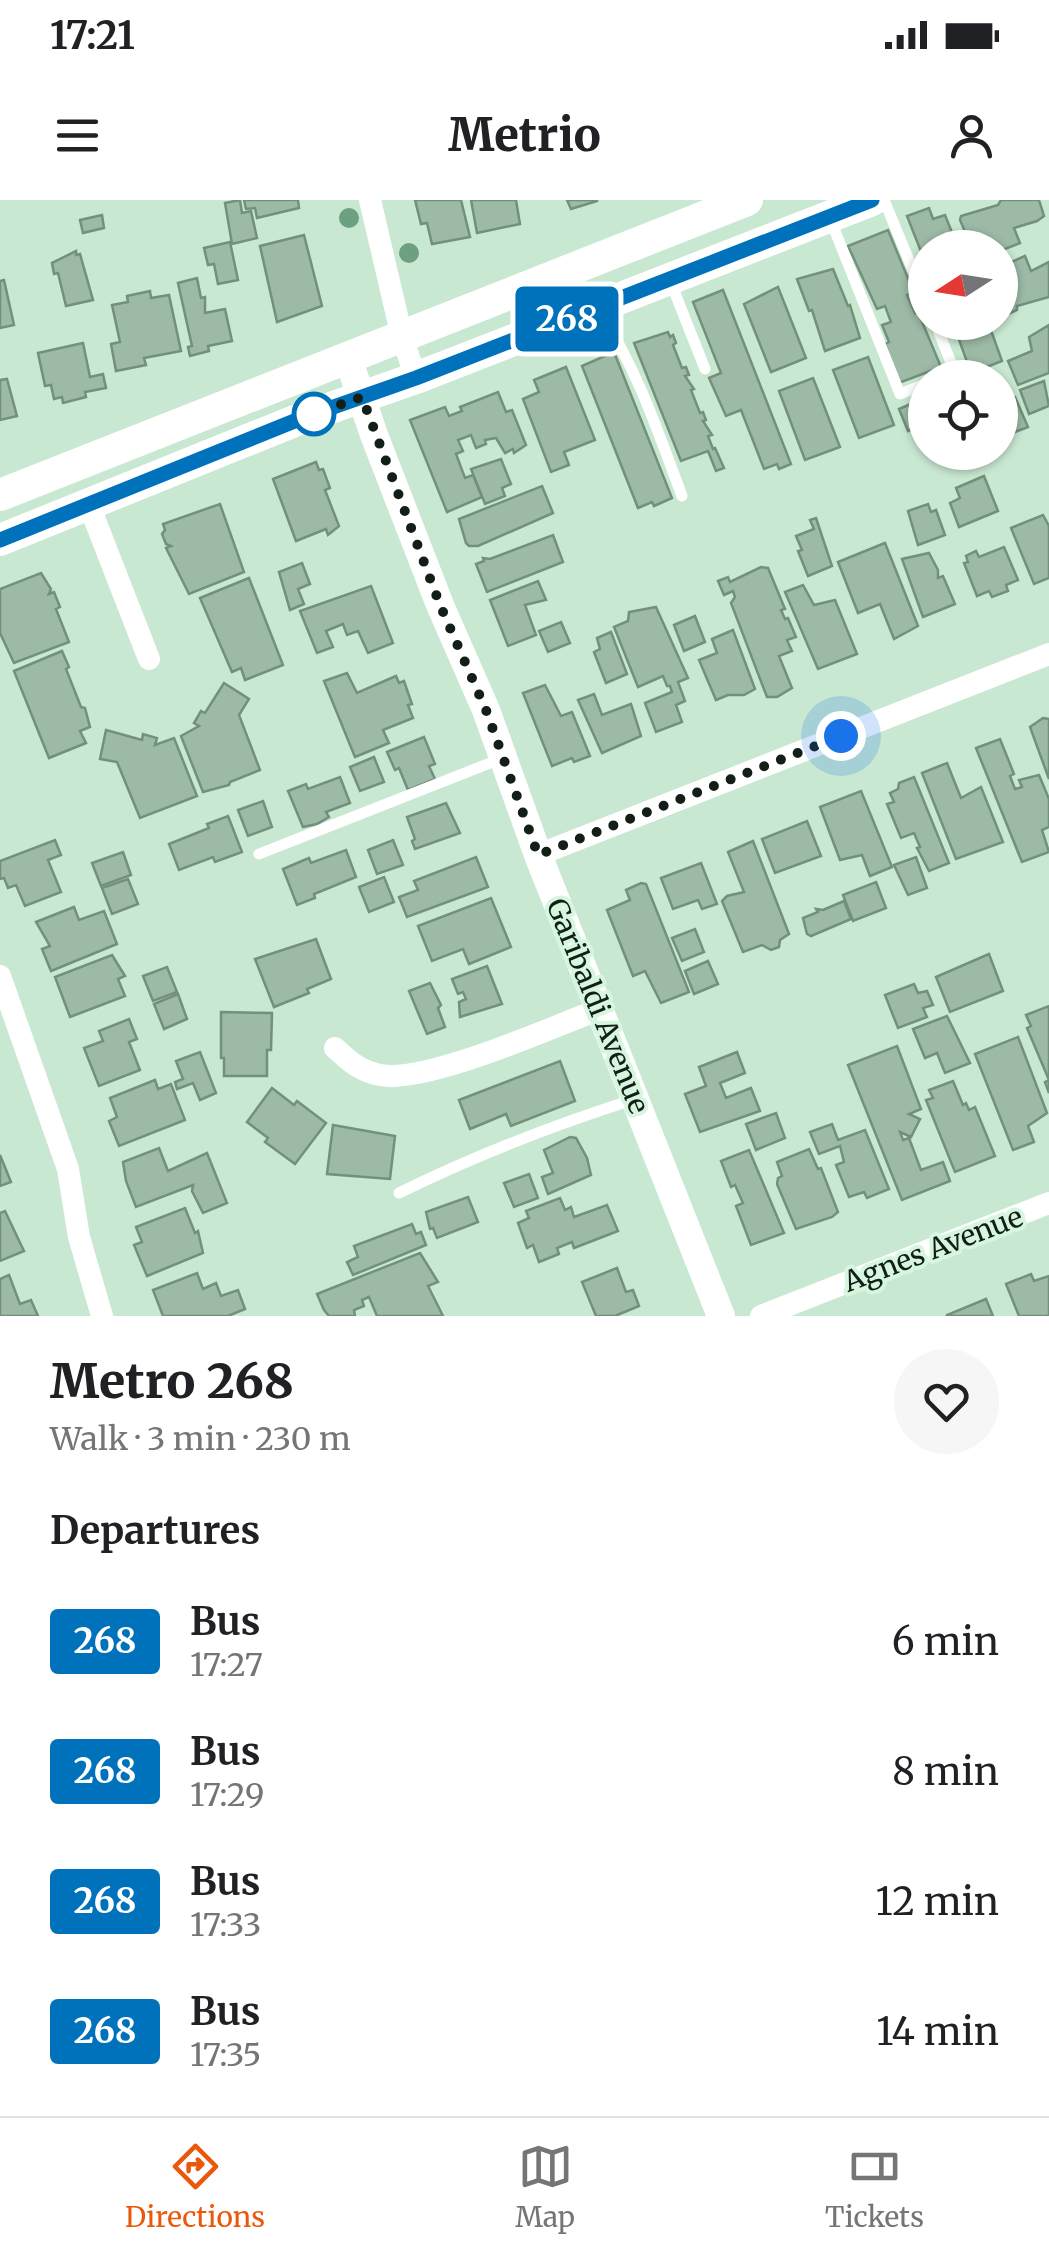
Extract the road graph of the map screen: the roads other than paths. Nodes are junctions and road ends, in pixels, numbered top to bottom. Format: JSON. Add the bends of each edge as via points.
{"nodes":[{"id":1,"x":370,"y":200,"type":"edge"},
{"id":2,"x":747,"y":200,"type":"edge"},
{"id":3,"x":872,"y":200,"type":"edge"},
{"id":4,"x":884,"y":200,"type":"edge"},
{"id":5,"x":830,"y":217,"type":"junction"},
{"id":6,"x":908,"y":259,"type":"edge"},
{"id":7,"x":669,"y":279,"type":"junction"},
{"id":8,"x":596,"y":307,"type":"junction"},
{"id":9,"x":402,"y":337,"type":"junction"},
{"id":10,"x":348,"y":358,"type":"junction"},
{"id":11,"x":705,"y":370,"type":"dead end"},
{"id":12,"x":416,"y":378,"type":"junction"},
{"id":13,"x":908,"y":391,"type":"edge"},
{"id":14,"x":362,"y":397,"type":"junction"},
{"id":15,"x":0,"y":495,"type":"edge"},
{"id":16,"x":682,"y":496,"type":"dead end"},
{"id":17,"x":89,"y":505,"type":"junction"},
{"id":18,"x":0,"y":540,"type":"edge"},
{"id":19,"x":1049,"y":654,"type":"edge"},
{"id":20,"x":149,"y":659,"type":"dead end"},
{"id":21,"x":503,"y":758,"type":"junction"},
{"id":22,"x":258,"y":854,"type":"dead end"},
{"id":23,"x":538,"y":855,"type":"junction"},
{"id":24,"x":0,"y":976,"type":"edge"},
{"id":25,"x":600,"y":1009,"type":"junction"},
{"id":26,"x":336,"y":1048,"type":"dead end"},
{"id":27,"x":635,"y":1099,"type":"junction"},
{"id":28,"x":399,"y":1193,"type":"dead end"},
{"id":29,"x":1049,"y":1203,"type":"edge"},
{"id":30,"x":102,"y":1316,"type":"edge"},
{"id":31,"x":722,"y":1316,"type":"edge"},
{"id":32,"x":761,"y":1316,"type":"edge"}],
"edges":[{"from":1,"to":9,"type":"street"},
{"from":2,"to":9,"type":"main road"},
{"from":3,"to":5,"type":"main road"},
{"from":4,"to":6,"type":"lane"},
{"from":5,"to":7,"type":"main road"},
{"from":5,"to":13,"type":"lane","via":[[900,394]]},
{"from":7,"to":8,"type":"main road"},
{"from":7,"to":11,"type":"lane"},
{"from":8,"to":12,"type":"main road"},
{"from":8,"to":16,"type":"lane","via":[[631,365]]},
{"from":9,"to":10,"type":"main road"},
{"from":9,"to":12,"type":"street"},
{"from":10,"to":14,"type":"street","name":"Garibaldi Avenue"},
{"from":10,"to":15,"type":"main road"},
{"from":12,"to":14,"type":"main road"},
{"from":14,"to":17,"type":"main road"},
{"from":14,"to":21,"type":"street","name":"Garibaldi Avenue"},
{"from":17,"to":18,"type":"main road"},
{"from":17,"to":20,"type":"street"},
{"from":19,"to":23,"type":"street"},
{"from":21,"to":22,"type":"lane"},
{"from":21,"to":23,"type":"street","name":"Garibaldi Avenue"},
{"from":23,"to":25,"type":"street","name":"Garibaldi Avenue"},
{"from":24,"to":30,"type":"street","via":[[68,1169],[78,1237]]},
{"from":25,"to":26,"type":"street","via":[[414,1074],[357,1069]]},
{"from":25,"to":27,"type":"street","name":"Garibaldi Avenue"},
{"from":27,"to":28,"type":"lane","via":[[559,1123]]},
{"from":27,"to":31,"type":"street","name":"Garibaldi Avenue"},
{"from":29,"to":32,"type":"street","name":"Agnes Avenue"}]}
